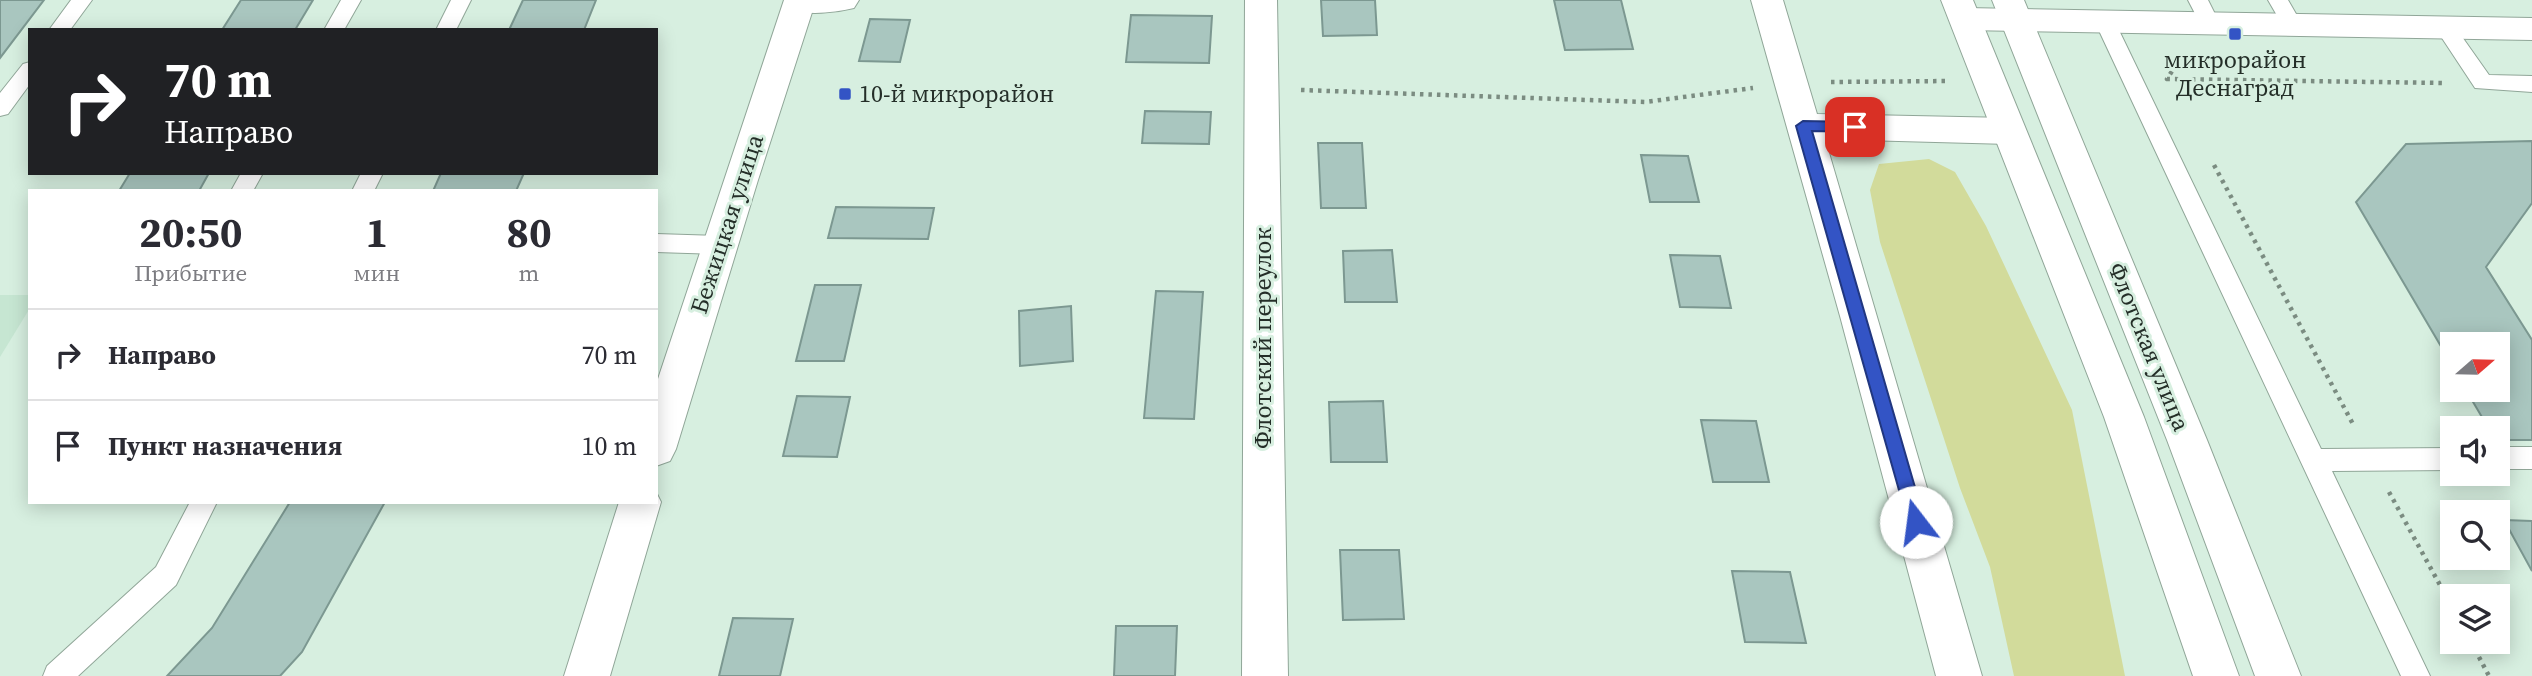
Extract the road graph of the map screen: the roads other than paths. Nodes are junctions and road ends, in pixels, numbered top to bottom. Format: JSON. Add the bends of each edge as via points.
{"nodes":[{"id":1,"x":82,"y":0,"type":"edge"},
{"id":2,"x":351,"y":0,"type":"edge"},
{"id":3,"x":461,"y":0,"type":"edge"},
{"id":4,"x":843,"y":0,"type":"edge"},
{"id":5,"x":1261,"y":0,"type":"edge"},
{"id":6,"x":1767,"y":0,"type":"edge"},
{"id":7,"x":800,"y":1,"type":"edge"},
{"id":8,"x":1961,"y":10,"type":"edge"},
{"id":9,"x":2013,"y":10,"type":"edge"},
{"id":10,"x":2204,"y":12,"type":"edge"},
{"id":11,"x":2286,"y":13,"type":"edge"},
{"id":12,"x":2105,"y":22,"type":"junction"},
{"id":13,"x":61,"y":28,"type":"edge"},
{"id":14,"x":335,"y":28,"type":"edge"},
{"id":15,"x":447,"y":28,"type":"edge"},
{"id":16,"x":2446,"y":29,"type":"junction"},
{"id":17,"x":2532,"y":29,"type":"edge"},
{"id":18,"x":28,"y":72,"type":"edge"},
{"id":19,"x":2532,"y":83,"type":"edge"},
{"id":20,"x":0,"y":108,"type":"edge"},
{"id":21,"x":1803,"y":126,"type":"junction"},
{"id":22,"x":2009,"y":131,"type":"junction"},
{"id":23,"x":658,"y":243,"type":"edge"},
{"id":24,"x":719,"y":245,"type":"junction"},
{"id":25,"x":658,"y":443,"type":"edge"},
{"id":26,"x":2510,"y":458,"type":"edge"},
{"id":27,"x":2532,"y":458,"type":"edge"},
{"id":28,"x":2440,"y":459,"type":"edge"},
{"id":29,"x":2312,"y":460,"type":"junction"},
{"id":30,"x":203,"y":504,"type":"edge"},
{"id":31,"x":639,"y":504,"type":"edge"},
{"id":32,"x":57,"y":676,"type":"edge"},
{"id":33,"x":587,"y":676,"type":"edge"},
{"id":34,"x":1265,"y":676,"type":"edge"},
{"id":35,"x":1959,"y":676,"type":"edge"},
{"id":36,"x":2216,"y":676,"type":"edge"},
{"id":37,"x":2278,"y":676,"type":"edge"},
{"id":38,"x":2416,"y":676,"type":"edge"}],
"edges":[{"from":1,"to":13,"type":"lane"},
{"from":2,"to":14,"type":"lane"},
{"from":3,"to":15,"type":"lane"},
{"from":4,"to":7,"type":"street"},
{"from":5,"to":34,"type":"street","name":"Флотский переулок"},
{"from":6,"to":21,"type":"street"},
{"from":7,"to":24,"type":"street","name":"Бежицкая улица"},
{"from":8,"to":9,"type":"street","name":"Флотская улица"},
{"from":8,"to":22,"type":"street","name":"Флотская улица"},
{"from":9,"to":12,"type":"street","name":"Флотская улица"},
{"from":9,"to":37,"type":"street","name":"Флотская улица"},
{"from":10,"to":11,"type":"street","name":"Флотская улица"},
{"from":10,"to":12,"type":"street","name":"Флотская улица","via":[[2165,23]]},
{"from":11,"to":16,"type":"street","name":"Флотская улица"},
{"from":12,"to":29,"type":"lane"},
{"from":16,"to":17,"type":"street","name":"Флотская улица"},
{"from":16,"to":19,"type":"lane","via":[[2483,83]]},
{"from":18,"to":20,"type":"lane"},
{"from":21,"to":22,"type":"street"},
{"from":21,"to":35,"type":"street"},
{"from":22,"to":36,"type":"street","name":"Флотская улица","via":[[2124,417]]},
{"from":23,"to":24,"type":"lane"},
{"from":24,"to":25,"type":"street","name":"Бежицкая улица"},
{"from":26,"to":27,"type":"lane"},
{"from":28,"to":29,"type":"lane"},
{"from":29,"to":38,"type":"lane"},
{"from":30,"to":32,"type":"lane","via":[[166,576]]},
{"from":31,"to":33,"type":"street"}]}
